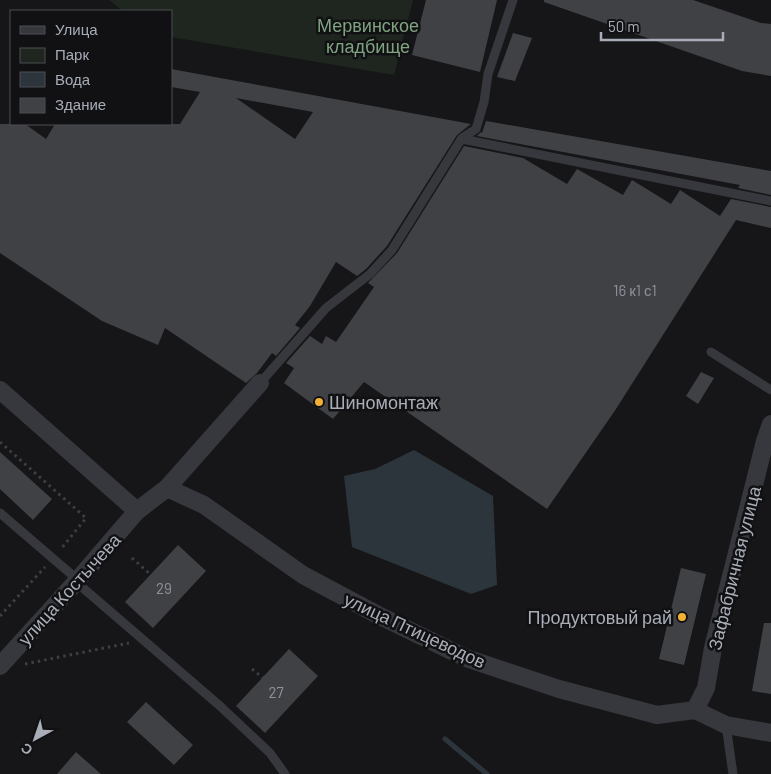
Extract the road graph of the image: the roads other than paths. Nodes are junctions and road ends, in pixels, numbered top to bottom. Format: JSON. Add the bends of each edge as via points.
{"nodes":[{"id":1,"x":513,"y":0,"type":"edge"},
{"id":2,"x":462,"y":139,"type":"junction"},
{"id":3,"x":771,"y":200,"type":"edge"},
{"id":4,"x":711,"y":352,"type":"dead end"},
{"id":5,"x":260,"y":382,"type":"joint"},
{"id":6,"x":0,"y":390,"type":"edge"},
{"id":7,"x":771,"y":390,"type":"edge"},
{"id":8,"x":769,"y":436,"type":"edge"},
{"id":9,"x":167,"y":488,"type":"junction"},
{"id":10,"x":137,"y":511,"type":"junction"},
{"id":11,"x":0,"y":513,"type":"edge"},
{"id":12,"x":77,"y":581,"type":"junction"},
{"id":13,"x":0,"y":666,"type":"edge"},
{"id":14,"x":695,"y":710,"type":"junction"},
{"id":15,"x":726,"y":724,"type":"junction"},
{"id":16,"x":771,"y":733,"type":"edge"},
{"id":17,"x":285,"y":774,"type":"edge"},
{"id":18,"x":733,"y":774,"type":"edge"}],
"edges":[{"from":1,"to":2,"type":"lane","via":[[488,74],[476,128]]},
{"from":2,"to":3,"type":"lane"},
{"from":2,"to":5,"type":"lane","via":[[392,250],[370,274],[326,308]]},
{"from":4,"to":7,"type":"lane"},
{"from":5,"to":9,"type":"street","name":"улица Костычева"},
{"from":6,"to":10,"type":"street"},
{"from":8,"to":14,"type":"street","name":"Зафабричная улица","via":[[713,648],[706,688]]},
{"from":9,"to":10,"type":"street","name":"улица Костычева"},
{"from":9,"to":14,"type":"street","name":"улица Птицеводов","via":[[204,506],[304,575],[466,658],[559,689],[656,715]]},
{"from":10,"to":12,"type":"street","name":"улица Костычева"},
{"from":11,"to":12,"type":"lane"},
{"from":12,"to":13,"type":"street","name":"улица Костычева"},
{"from":12,"to":17,"type":"lane","via":[[270,753]]},
{"from":14,"to":15,"type":"street"},
{"from":15,"to":16,"type":"street"},
{"from":15,"to":18,"type":"lane"}]}
